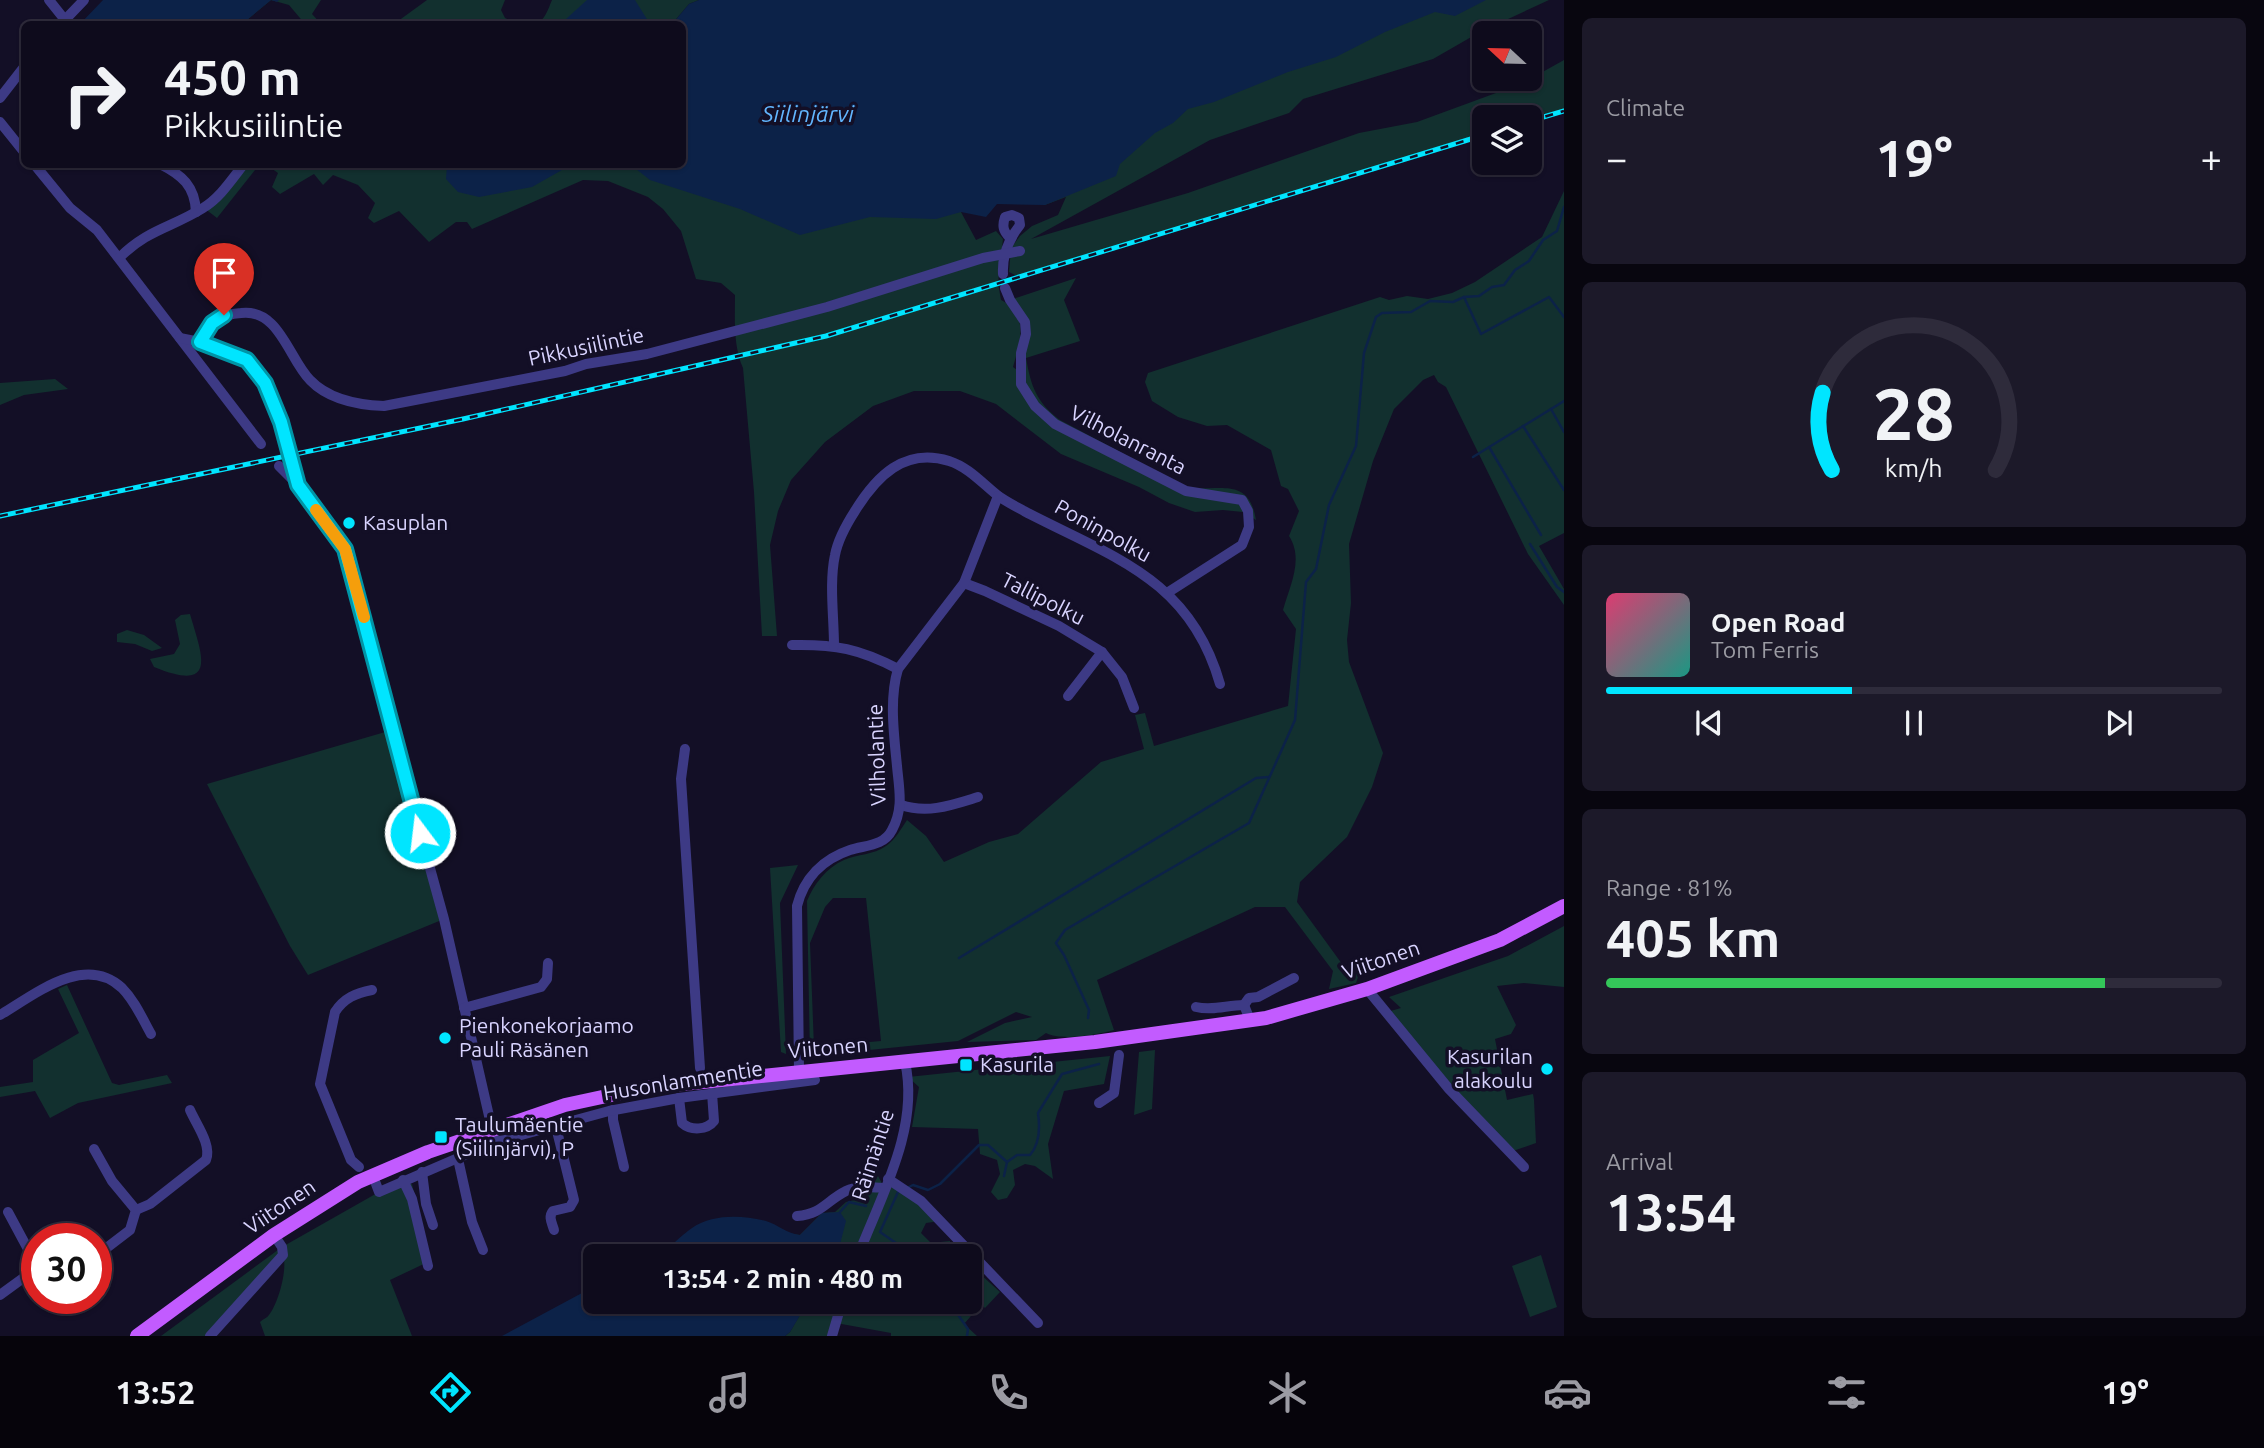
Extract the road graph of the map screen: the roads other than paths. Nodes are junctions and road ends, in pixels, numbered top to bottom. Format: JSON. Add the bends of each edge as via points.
{"nodes":[{"id":1,"x":49,"y":0,"type":"edge"},
{"id":2,"x":84,"y":0,"type":"edge"},
{"id":3,"x":62,"y":21,"type":"edge"},
{"id":4,"x":64,"y":21,"type":"edge"},
{"id":5,"x":21,"y":71,"type":"edge"},
{"id":6,"x":0,"y":98,"type":"edge"},
{"id":7,"x":0,"y":122,"type":"edge"},
{"id":8,"x":21,"y":148,"type":"edge"},
{"id":9,"x":37,"y":168,"type":"edge"},
{"id":10,"x":166,"y":168,"type":"edge"},
{"id":11,"x":239,"y":168,"type":"edge"},
{"id":12,"x":196,"y":212,"type":"junction"},
{"id":13,"x":1010,"y":238,"type":"dead end"},
{"id":14,"x":1020,"y":251,"type":"dead end"},
{"id":15,"x":1006,"y":252,"type":"junction"},
{"id":16,"x":119,"y":258,"type":"junction"},
{"id":17,"x":1003,"y":274,"type":"dead end"},
{"id":18,"x":1005,"y":288,"type":"dead end"},
{"id":19,"x":180,"y":338,"type":"junction"},
{"id":20,"x":200,"y":342,"type":"junction"},
{"id":21,"x":261,"y":444,"type":"dead end"},
{"id":22,"x":279,"y":466,"type":"dead end"},
{"id":23,"x":298,"y":485,"type":"junction"},
{"id":24,"x":998,"y":496,"type":"junction"},
{"id":25,"x":964,"y":583,"type":"junction"},
{"id":26,"x":1167,"y":593,"type":"junction"},
{"id":27,"x":792,"y":645,"type":"dead end"},
{"id":28,"x":834,"y":646,"type":"junction"},
{"id":29,"x":1102,"y":652,"type":"junction"},
{"id":30,"x":898,"y":669,"type":"junction"},
{"id":31,"x":1220,"y":684,"type":"dead end"},
{"id":32,"x":1068,"y":696,"type":"dead end"},
{"id":33,"x":1134,"y":708,"type":"dead end"},
{"id":34,"x":685,"y":749,"type":"dead end"},
{"id":35,"x":978,"y":797,"type":"dead end"},
{"id":36,"x":901,"y":805,"type":"junction"},
{"id":37,"x":1564,"y":906,"type":"edge"},
{"id":38,"x":548,"y":963,"type":"dead end"},
{"id":39,"x":1294,"y":978,"type":"dead end"},
{"id":40,"x":1367,"y":989,"type":"junction"},
{"id":41,"x":372,"y":990,"type":"dead end"},
{"id":42,"x":1244,"y":1005,"type":"junction"},
{"id":43,"x":1196,"y":1007,"type":"dead end"},
{"id":44,"x":464,"y":1008,"type":"junction"},
{"id":45,"x":0,"y":1015,"type":"edge"},
{"id":46,"x":1250,"y":1020,"type":"junction"},
{"id":47,"x":150,"y":1034,"type":"dead end"},
{"id":48,"x":1119,"y":1055,"type":"dead end"},
{"id":49,"x":905,"y":1062,"type":"junction"},
{"id":50,"x":700,"y":1068,"type":"dead end"},
{"id":51,"x":799,"y":1071,"type":"junction"},
{"id":52,"x":815,"y":1080,"type":"dead end"},
{"id":53,"x":712,"y":1093,"type":"junction"},
{"id":54,"x":679,"y":1098,"type":"junction"},
{"id":55,"x":1098,"y":1103,"type":"dead end"},
{"id":56,"x":190,"y":1110,"type":"dead end"},
{"id":57,"x":613,"y":1110,"type":"junction"},
{"id":58,"x":556,"y":1127,"type":"junction"},
{"id":59,"x":494,"y":1135,"type":"junction"},
{"id":60,"x":94,"y":1149,"type":"dead end"},
{"id":61,"x":458,"y":1159,"type":"junction"},
{"id":62,"x":359,"y":1167,"type":"dead end"},
{"id":63,"x":624,"y":1167,"type":"dead end"},
{"id":64,"x":1524,"y":1167,"type":"dead end"},
{"id":65,"x":422,"y":1172,"type":"junction"},
{"id":66,"x":373,"y":1175,"type":"junction"},
{"id":67,"x":403,"y":1181,"type":"junction"},
{"id":68,"x":886,"y":1184,"type":"junction"},
{"id":69,"x":136,"y":1210,"type":"junction"},
{"id":70,"x":8,"y":1212,"type":"dead end"},
{"id":71,"x":797,"y":1216,"type":"dead end"},
{"id":72,"x":433,"y":1225,"type":"dead end"},
{"id":73,"x":554,"y":1230,"type":"dead end"},
{"id":74,"x":274,"y":1234,"type":"junction"},
{"id":75,"x":21,"y":1237,"type":"edge"},
{"id":76,"x":112,"y":1244,"type":"edge"},
{"id":77,"x":863,"y":1244,"type":"edge"},
{"id":78,"x":483,"y":1250,"type":"dead end"},
{"id":79,"x":428,"y":1266,"type":"dead end"},
{"id":80,"x":21,"y":1279,"type":"edge"},
{"id":81,"x":0,"y":1295,"type":"edge"},
{"id":82,"x":838,"y":1314,"type":"edge"},
{"id":83,"x":1038,"y":1323,"type":"dead end"},
{"id":84,"x":137,"y":1336,"type":"edge"},
{"id":85,"x":210,"y":1336,"type":"edge"},
{"id":86,"x":832,"y":1336,"type":"edge"}],
"edges":[{"from":1,"to":3,"type":"street"},
{"from":2,"to":4,"type":"street"},
{"from":5,"to":6,"type":"street"},
{"from":7,"to":8,"type":"street"},
{"from":9,"to":16,"type":"street"},
{"from":10,"to":12,"type":"street","via":[[185,180],[195,197]]},
{"from":11,"to":12,"type":"street","via":[[217,197]]},
{"from":12,"to":16,"type":"street","via":[[154,231]]},
{"from":13,"to":15,"type":"street"},
{"from":14,"to":15,"type":"street","name":"Pikkusiilintie"},
{"from":15,"to":17,"type":"street"},
{"from":15,"to":20,"type":"street","name":"Pikkusiilintie","via":[[827,307],[647,354],[384,406],[363,406],[327,393],[309,380],[263,316],[251,312],[224,315],[212,323]]},
{"from":16,"to":19,"type":"street"},
{"from":18,"to":26,"type":"street","name":"Vilholanranta","via":[[1025,322],[1021,384],[1035,406],[1055,424],[1159,478],[1186,491],[1242,500],[1248,511],[1249,527],[1242,545]]},
{"from":19,"to":20,"type":"street"},
{"from":19,"to":21,"type":"street"},
{"from":20,"to":23,"type":"street","via":[[247,360],[265,383]]},
{"from":22,"to":23,"type":"street"},
{"from":23,"to":44,"type":"street","via":[[345,549]]},
{"from":24,"to":25,"type":"street"},
{"from":24,"to":26,"type":"street","name":"Poninpolku","via":[[1110,553]]},
{"from":24,"to":28,"type":"street","name":"Poninpolku","via":[[967,470],[935,458],[901,463],[880,477],[842,533],[835,554]]},
{"from":25,"to":29,"type":"street","name":"Tallipolku","via":[[1059,626]]},
{"from":25,"to":30,"type":"street"},
{"from":26,"to":31,"type":"street","name":"Poninpolku","via":[[1200,635]]},
{"from":27,"to":28,"type":"street"},
{"from":28,"to":30,"type":"street","via":[[863,652]]},
{"from":29,"to":32,"type":"street"},
{"from":29,"to":33,"type":"street","name":"Tallipolku","via":[[1122,677]]},
{"from":30,"to":36,"type":"street","name":"Vilholantie","via":[[894,724]]},
{"from":34,"to":50,"type":"street","via":[[681,779]]},
{"from":35,"to":36,"type":"street","via":[[930,810]]},
{"from":36,"to":51,"type":"street","name":"Vilholantie","via":[[884,840],[830,859],[802,888],[797,906]]},
{"from":37,"to":40,"type":"main road","name":"Viitonen","via":[[1500,940]]},
{"from":38,"to":44,"type":"street","via":[[547,979],[541,987]]},
{"from":39,"to":42,"type":"street","via":[[1249,998]]},
{"from":40,"to":46,"type":"main road","name":"Viitonen"},
{"from":40,"to":64,"type":"street","via":[[1449,1089]]},
{"from":41,"to":62,"type":"street","via":[[355,993],[335,1012],[319,1079],[351,1160]]},
{"from":42,"to":43,"type":"street","via":[[1212,1010]]},
{"from":42,"to":46,"type":"street"},
{"from":44,"to":59,"type":"street"},
{"from":45,"to":47,"type":"street","via":[[58,981],[88,975],[105,978],[123,990]]},
{"from":46,"to":49,"type":"main road","name":"Viitonen"},
{"from":48,"to":55,"type":"street","via":[[1114,1093]]},
{"from":49,"to":51,"type":"main road","name":"Viitonen"},
{"from":49,"to":68,"type":"street","name":"Räimäntie","via":[[906,1125]]},
{"from":51,"to":59,"type":"main road","name":"Viitonen","via":[[644,1088],[565,1105]]},
{"from":52,"to":53,"type":"street","name":"Husonlammentie"},
{"from":53,"to":54,"type":"street","name":"Husonlammentie"},
{"from":53,"to":54,"type":"street","via":[[714,1121],[707,1127],[682,1123]]},
{"from":54,"to":57,"type":"street","name":"Husonlammentie"},
{"from":56,"to":69,"type":"street","via":[[207,1148],[206,1160]]},
{"from":57,"to":58,"type":"street","name":"Husonlammentie"},
{"from":57,"to":63,"type":"street"},
{"from":58,"to":59,"type":"street","name":"Husonlammentie"},
{"from":58,"to":73,"type":"street","via":[[574,1200],[570,1207],[551,1213]]},
{"from":59,"to":61,"type":"street","name":"Husonlammentie"},
{"from":59,"to":66,"type":"main road","name":"Viitonen"},
{"from":60,"to":69,"type":"street"},
{"from":61,"to":65,"type":"street","name":"Husonlammentie"},
{"from":61,"to":78,"type":"street"},
{"from":65,"to":67,"type":"street","name":"Husonlammentie"},
{"from":65,"to":72,"type":"street"},
{"from":66,"to":67,"type":"street","name":"Husonlammentie","via":[[379,1192]]},
{"from":66,"to":74,"type":"main road","name":"Viitonen"},
{"from":67,"to":79,"type":"street","via":[[412,1199]]},
{"from":68,"to":71,"type":"street","via":[[845,1191],[825,1207]]},
{"from":68,"to":77,"type":"street","name":"Räimäntie"},
{"from":68,"to":83,"type":"street","via":[[921,1202]]},
{"from":69,"to":76,"type":"street","via":[[130,1230]]},
{"from":70,"to":75,"type":"street"},
{"from":74,"to":84,"type":"main road","name":"Viitonen"},
{"from":74,"to":85,"type":"street","via":[[283,1255]]},
{"from":80,"to":81,"type":"street"},
{"from":82,"to":86,"type":"street"}]}
